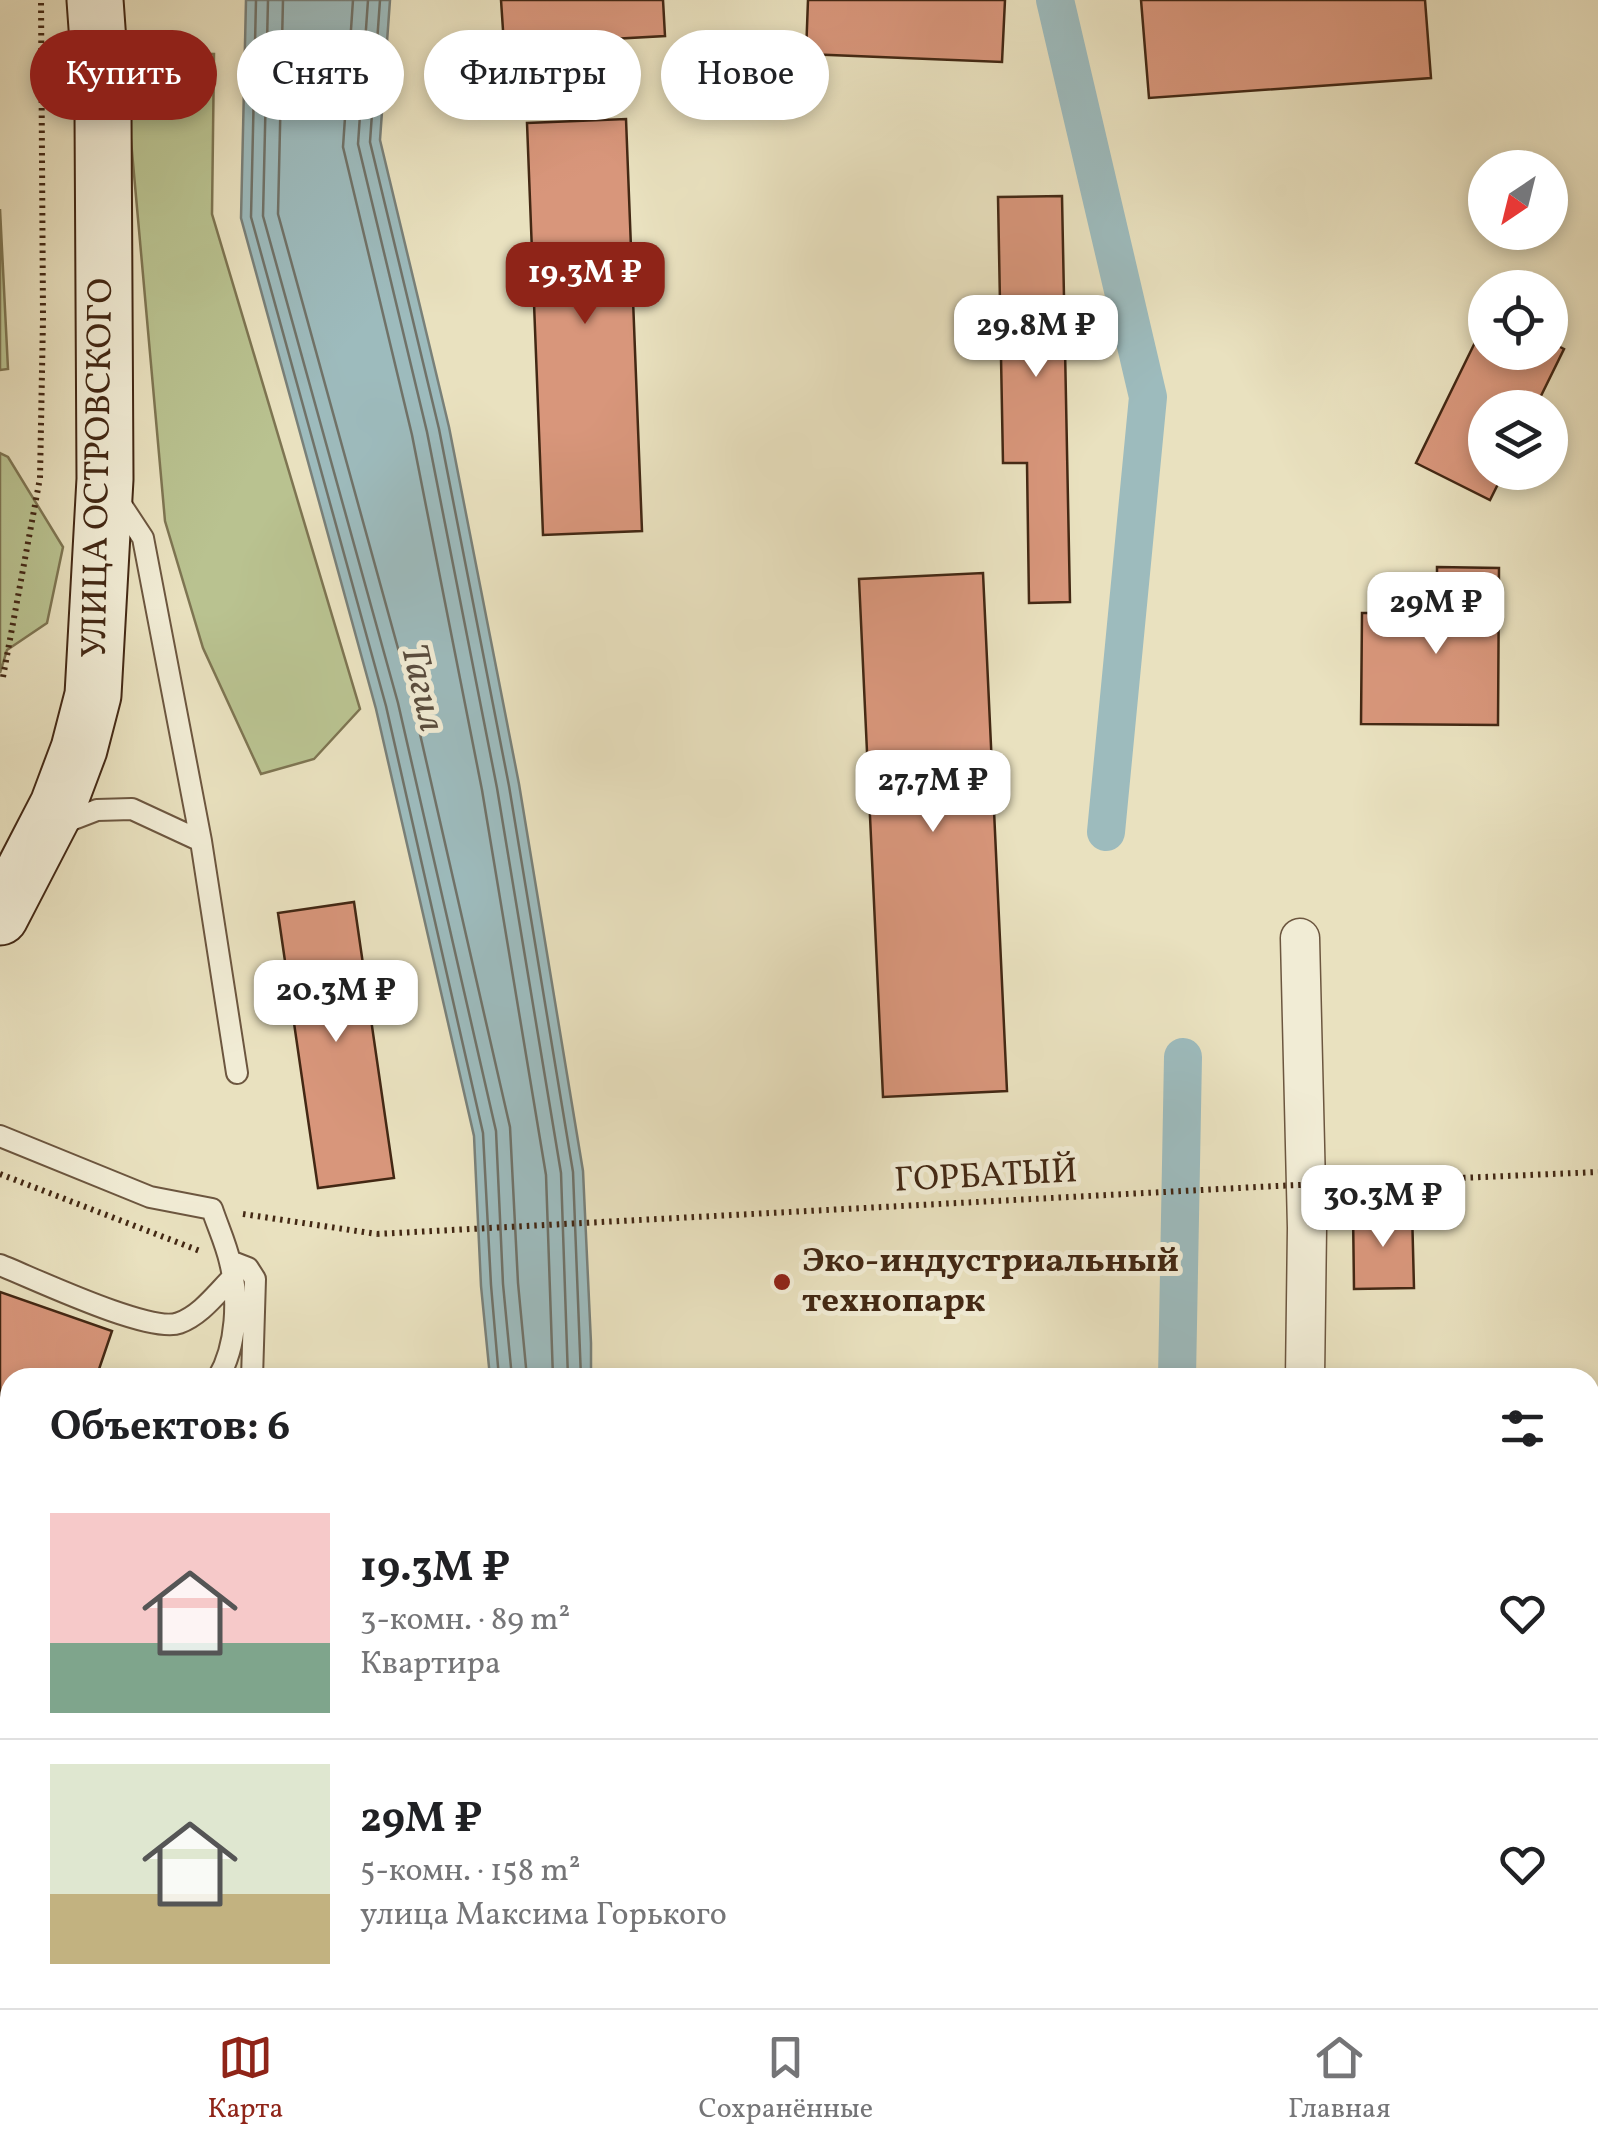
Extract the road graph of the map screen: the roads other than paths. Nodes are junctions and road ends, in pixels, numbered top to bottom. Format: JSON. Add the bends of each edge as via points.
{"nodes":[{"id":1,"x":95,"y":0,"type":"edge"},
{"id":2,"x":104,"y":479,"type":"junction"},
{"id":3,"x":201,"y":841,"type":"junction"},
{"id":4,"x":39,"y":844,"type":"junction"},
{"id":5,"x":0,"y":917,"type":"edge"},
{"id":6,"x":1300,"y":938,"type":"dead end"},
{"id":7,"x":237,"y":1073,"type":"dead end"},
{"id":8,"x":0,"y":1136,"type":"edge"},
{"id":9,"x":0,"y":1265,"type":"edge"},
{"id":10,"x":231,"y":1269,"type":"junction"},
{"id":11,"x":224,"y":1368,"type":"edge"},
{"id":12,"x":252,"y":1368,"type":"edge"},
{"id":13,"x":1305,"y":1368,"type":"edge"}],
"edges":[{"from":1,"to":2,"type":"main road","name":"УЛИЦА ОСТРОВСКОГО","via":[[103,112]]},
{"from":2,"to":3,"type":"lane","via":[[143,538]]},
{"from":2,"to":4,"type":"main road","name":"УЛИЦА ОСТРОВСКОГО","via":[[93,694],[79,749]]},
{"from":3,"to":4,"type":"lane","via":[[132,809],[97,810],[60,823]]},
{"from":3,"to":7,"type":"lane"},
{"from":4,"to":5,"type":"main road","name":"УЛИЦА ОСТРОВСКОГО"},
{"from":6,"to":13,"type":"street"},
{"from":8,"to":10,"type":"lane","via":[[150,1197],[212,1210]]},
{"from":9,"to":10,"type":"lane","via":[[137,1320],[174,1326],[196,1315]]},
{"from":10,"to":11,"type":"lane","via":[[233,1327]]},
{"from":10,"to":12,"type":"lane","via":[[248,1268],[255,1279]]}]}
